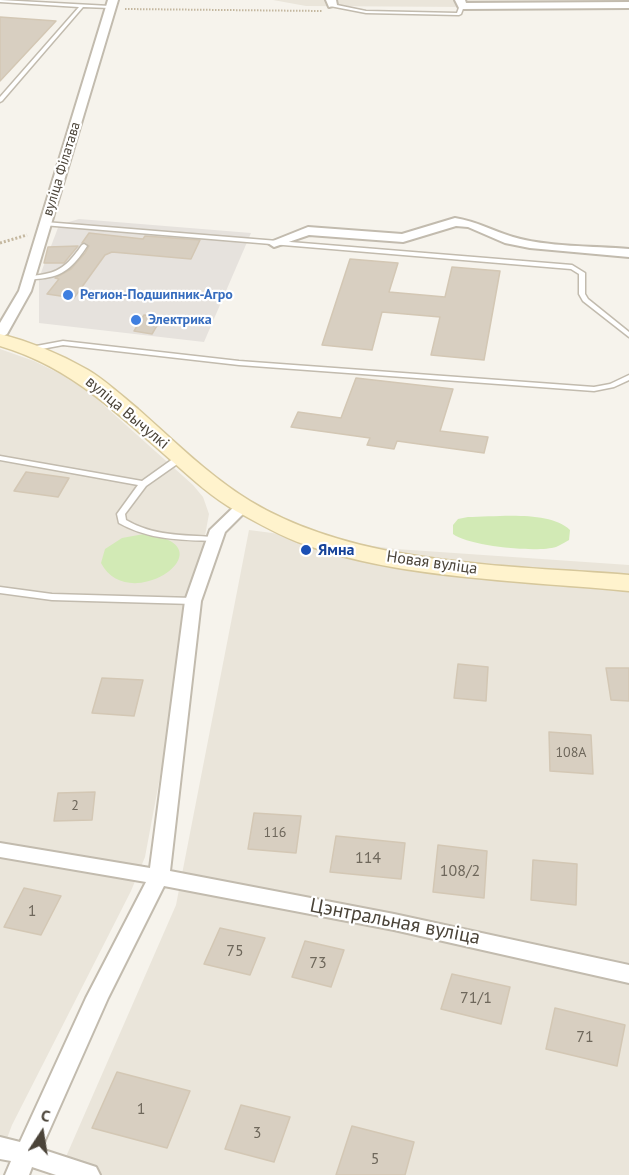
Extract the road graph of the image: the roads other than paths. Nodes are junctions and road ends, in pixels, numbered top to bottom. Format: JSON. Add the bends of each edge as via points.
{"nodes":[{"id":1,"x":0,"y":0,"type":"edge"},
{"id":2,"x":332,"y":3,"type":"edge"},
{"id":3,"x":461,"y":3,"type":"edge"},
{"id":4,"x":112,"y":4,"type":"edge"},
{"id":5,"x":629,"y":5,"type":"edge"},
{"id":6,"x":81,"y":7,"type":"junction"},
{"id":7,"x":0,"y":100,"type":"edge"},
{"id":8,"x":45,"y":224,"type":"junction"},
{"id":9,"x":274,"y":243,"type":"junction"},
{"id":10,"x":84,"y":246,"type":"dead end"},
{"id":11,"x":629,"y":253,"type":"edge"},
{"id":12,"x":29,"y":278,"type":"junction"},
{"id":13,"x":0,"y":334,"type":"edge"},
{"id":14,"x":629,"y":334,"type":"edge"},
{"id":15,"x":0,"y":340,"type":"edge"},
{"id":16,"x":31,"y":349,"type":"junction"},
{"id":17,"x":629,"y":376,"type":"edge"},
{"id":18,"x":0,"y":458,"type":"edge"},
{"id":19,"x":180,"y":458,"type":"junction"},
{"id":20,"x":142,"y":484,"type":"junction"},
{"id":21,"x":243,"y":506,"type":"junction"},
{"id":22,"x":214,"y":539,"type":"junction"},
{"id":23,"x":629,"y":583,"type":"edge"},
{"id":24,"x":0,"y":590,"type":"edge"},
{"id":25,"x":193,"y":601,"type":"junction"},
{"id":26,"x":0,"y":850,"type":"edge"},
{"id":27,"x":159,"y":876,"type":"junction"},
{"id":28,"x":629,"y":974,"type":"edge"},
{"id":29,"x":0,"y":1148,"type":"edge"},
{"id":30,"x":21,"y":1164,"type":"edge"},
{"id":31,"x":88,"y":1175,"type":"edge"}],
"edges":[{"from":1,"to":6,"type":"lane"},
{"from":2,"to":3,"type":"lane","via":[[366,12],[459,14]]},
{"from":3,"to":5,"type":"street"},
{"from":4,"to":6,"type":"lane"},
{"from":4,"to":8,"type":"street","name":"вуліца Філатава"},
{"from":6,"to":7,"type":"lane"},
{"from":8,"to":9,"type":"lane"},
{"from":8,"to":12,"type":"street","name":"вуліца Філатава"},
{"from":9,"to":11,"type":"street","via":[[308,231],[403,238],[455,222],[531,244]]},
{"from":9,"to":14,"type":"lane","via":[[573,267],[582,273],[585,300]]},
{"from":10,"to":12,"type":"lane","via":[[69,267],[45,277]]},
{"from":12,"to":13,"type":"street","name":"вуліца Філатава","via":[[18,307]]},
{"from":15,"to":16,"type":"street","name":"вуліца Вычулкі"},
{"from":16,"to":17,"type":"lane","via":[[63,344],[238,363],[594,389],[612,386]]},
{"from":16,"to":19,"type":"street","name":"вуліца Вычулкі","via":[[82,375]]},
{"from":18,"to":20,"type":"lane"},
{"from":19,"to":20,"type":"lane"},
{"from":19,"to":21,"type":"street","name":"вуліца Вычулкі"},
{"from":20,"to":22,"type":"lane","via":[[121,514],[122,521],[144,532]]},
{"from":21,"to":22,"type":"street"},
{"from":21,"to":23,"type":"street","name":"Новая вуліца","via":[[313,540],[364,554],[440,566]]},
{"from":22,"to":25,"type":"street"},
{"from":24,"to":25,"type":"lane","via":[[52,597]]},
{"from":25,"to":27,"type":"street"},
{"from":26,"to":27,"type":"street","name":"Цэнтральная вуліца"},
{"from":27,"to":28,"type":"street","name":"Цэнтральная вуліца","via":[[500,943]]},
{"from":27,"to":30,"type":"street","via":[[97,998]]},
{"from":29,"to":30,"type":"street"},
{"from":30,"to":31,"type":"street"}]}
